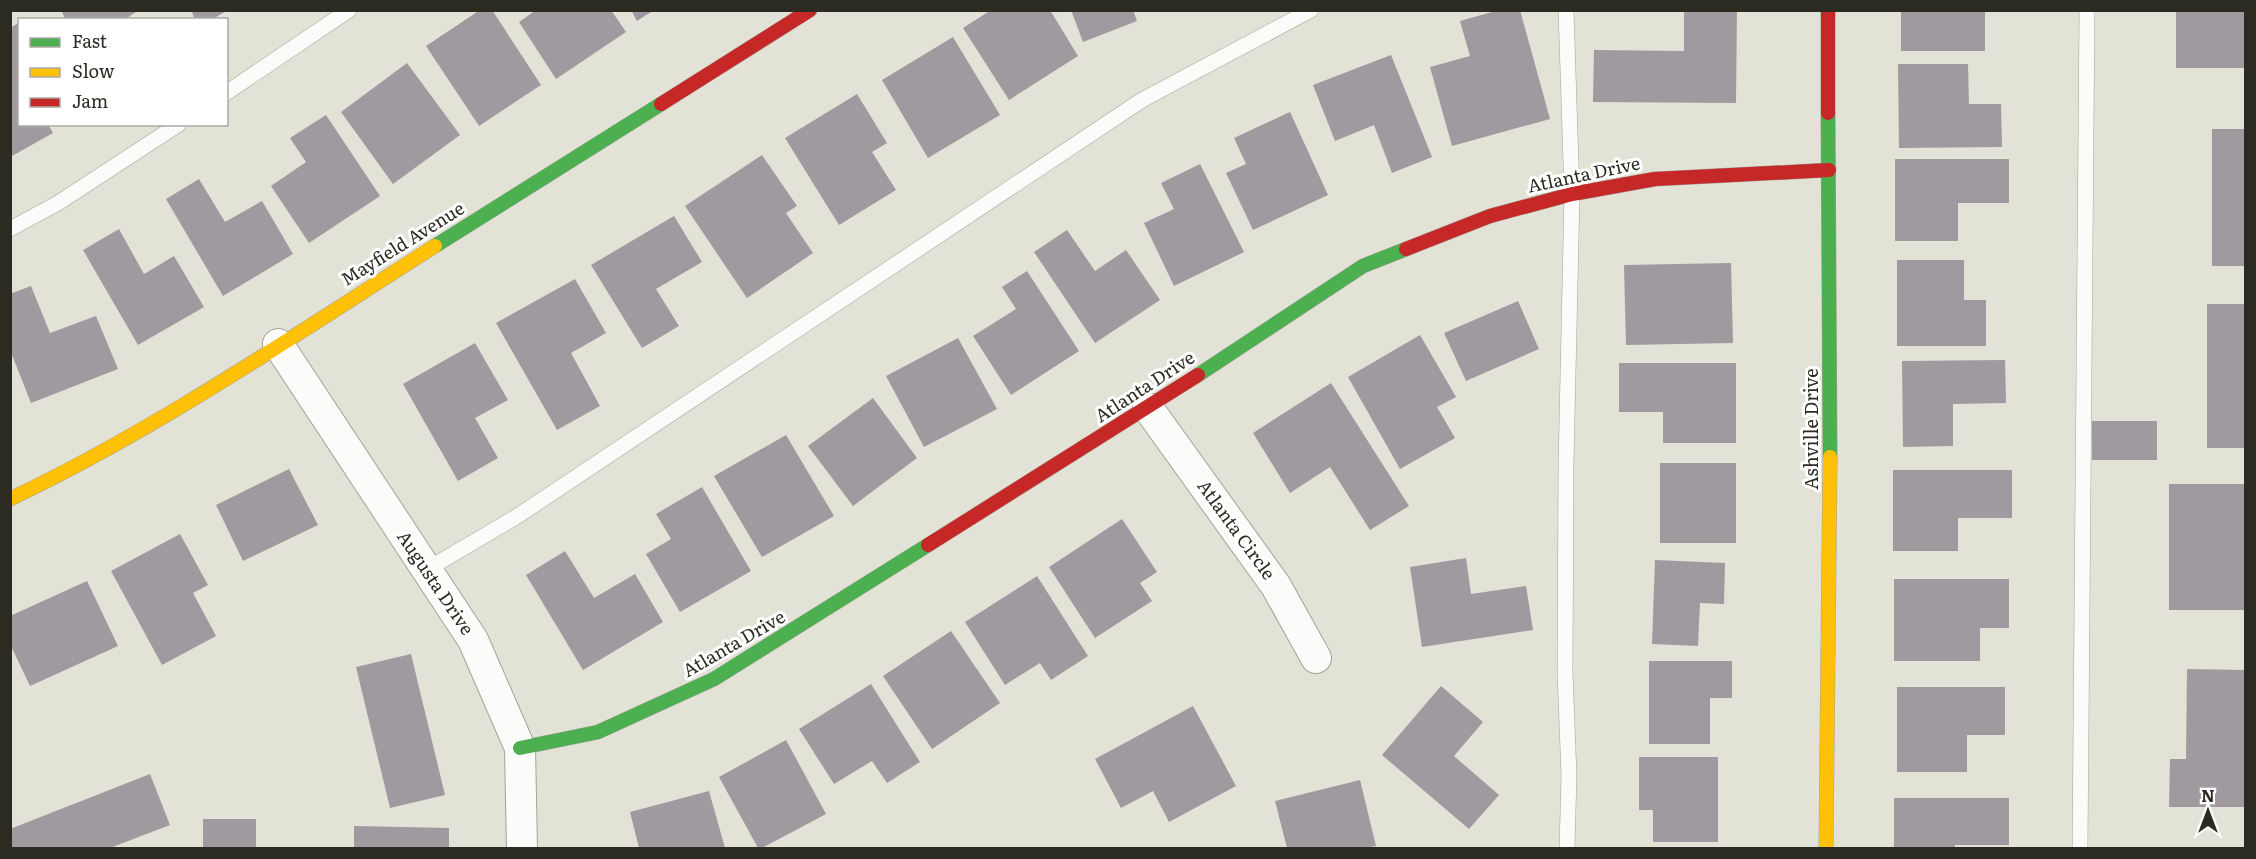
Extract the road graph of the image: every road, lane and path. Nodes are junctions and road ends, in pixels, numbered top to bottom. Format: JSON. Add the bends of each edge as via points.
{"nodes":[{"id":1,"x":349,"y":10,"type":"edge"},
{"id":2,"x":810,"y":10,"type":"edge"},
{"id":3,"x":1311,"y":10,"type":"edge"},
{"id":4,"x":1566,"y":10,"type":"edge"},
{"id":5,"x":1828,"y":10,"type":"edge"},
{"id":6,"x":2087,"y":10,"type":"edge"},
{"id":7,"x":228,"y":92,"type":"edge"},
{"id":8,"x":176,"y":126,"type":"edge"},
{"id":9,"x":1829,"y":170,"type":"junction"},
{"id":10,"x":1572,"y":194,"type":"junction"},
{"id":11,"x":10,"y":229,"type":"edge"},
{"id":12,"x":278,"y":344,"type":"junction"},
{"id":13,"x":1148,"y":408,"type":"junction"},
{"id":14,"x":10,"y":499,"type":"edge"},
{"id":15,"x":426,"y":570,"type":"junction"},
{"id":16,"x":1316,"y":658,"type":"dead end"},
{"id":17,"x":520,"y":748,"type":"junction"},
{"id":18,"x":522,"y":849,"type":"edge"},
{"id":19,"x":1567,"y":849,"type":"edge"},
{"id":20,"x":1826,"y":849,"type":"edge"},
{"id":21,"x":2080,"y":849,"type":"edge"}],
"edges":[{"from":1,"to":7,"type":"lane"},
{"from":2,"to":12,"type":"street","name":"Mayfield Avenue"},
{"from":3,"to":15,"type":"lane","via":[[1142,100],[516,516]]},
{"from":4,"to":10,"type":"lane"},
{"from":5,"to":9,"type":"street","name":"Ashville Drive"},
{"from":6,"to":21,"type":"lane"},
{"from":8,"to":11,"type":"lane","via":[[58,203]]},
{"from":9,"to":10,"type":"street","name":"Atlanta Drive","via":[[1655,178]]},
{"from":9,"to":20,"type":"street","name":"Ashville Drive"},
{"from":10,"to":13,"type":"street","name":"Atlanta Drive","via":[[1490,216],[1363,266]]},
{"from":10,"to":19,"type":"lane","via":[[1566,465]]},
{"from":12,"to":14,"type":"street","name":"Mayfield Avenue","via":[[147,427]]},
{"from":12,"to":15,"type":"street","name":"Augusta Drive"},
{"from":13,"to":16,"type":"street","name":"Atlanta Circle","via":[[1276,586]]},
{"from":13,"to":17,"type":"street","name":"Atlanta Drive","via":[[714,679],[598,732]]},
{"from":15,"to":17,"type":"street","name":"Augusta Drive","via":[[473,640]]},
{"from":17,"to":18,"type":"street","name":"Augusta Drive"}]}
